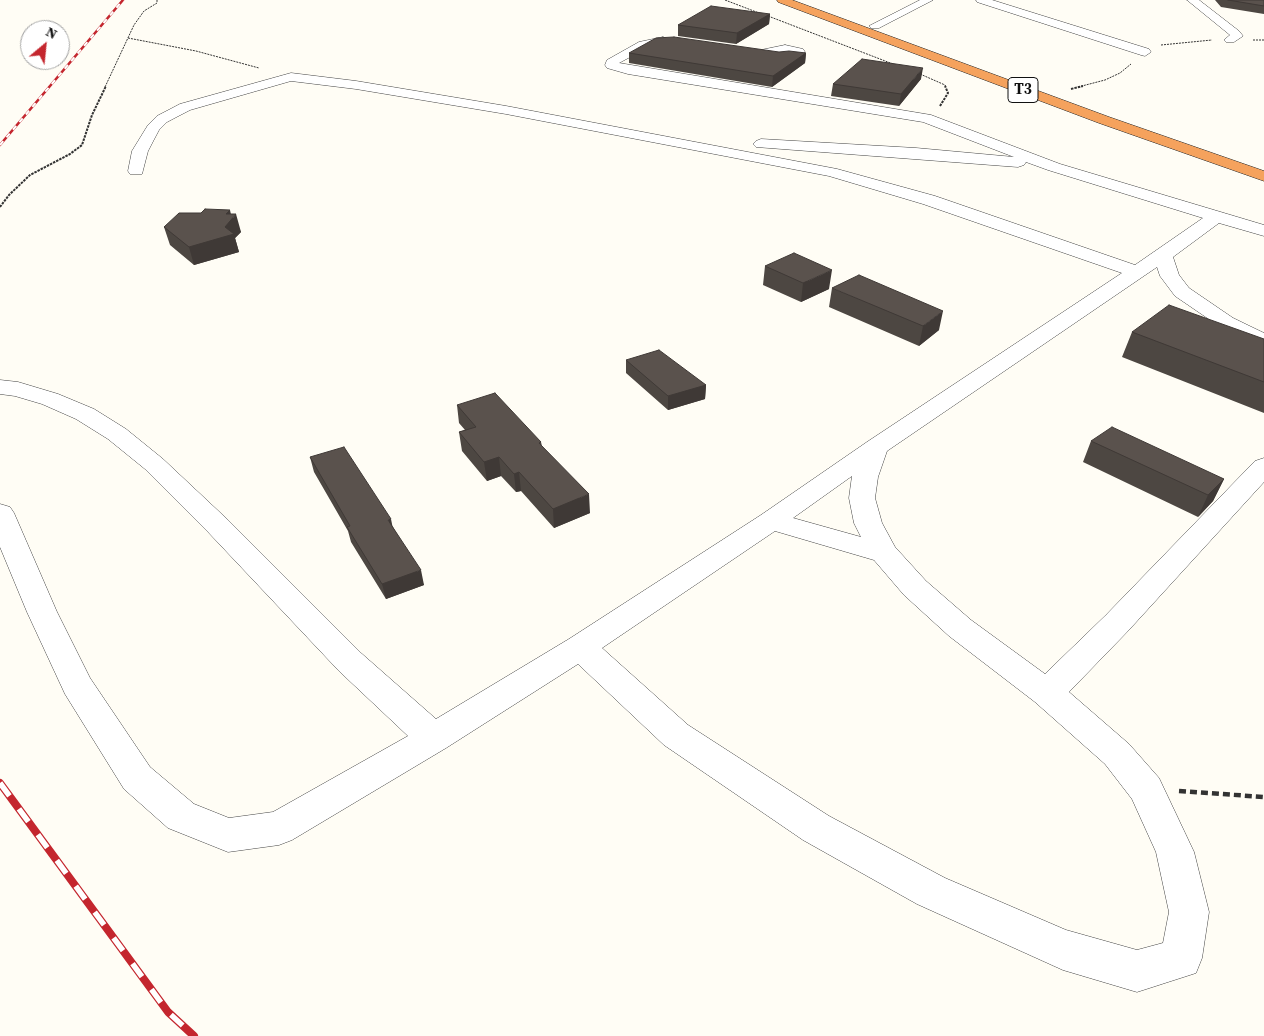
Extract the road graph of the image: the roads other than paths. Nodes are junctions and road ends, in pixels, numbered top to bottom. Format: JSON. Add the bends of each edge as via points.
{"nodes":[{"id":1,"x":782,"y":0,"type":"edge"},
{"id":2,"x":803,"y":0,"type":"edge"},
{"id":3,"x":928,"y":0,"type":"edge"},
{"id":4,"x":981,"y":0,"type":"edge"},
{"id":5,"x":1192,"y":0,"type":"edge"},
{"id":6,"x":875,"y":26,"type":"junction"},
{"id":7,"x":1230,"y":40,"type":"dead end"},
{"id":8,"x":674,"y":41,"type":"edge"},
{"id":9,"x":1144,"y":52,"type":"dead end"},
{"id":10,"x":929,"y":118,"type":"junction"},
{"id":11,"x":665,"y":139,"type":"junction"},
{"id":12,"x":916,"y":153,"type":"junction"},
{"id":13,"x":1264,"y":164,"type":"edge"},
{"id":14,"x":1054,"y":167,"type":"junction"},
{"id":15,"x":136,"y":171,"type":"dead end"},
{"id":16,"x":1264,"y":176,"type":"edge"},
{"id":17,"x":1217,"y":216,"type":"junction"},
{"id":18,"x":1264,"y":231,"type":"edge"},
{"id":19,"x":1163,"y":255,"type":"junction"},
{"id":20,"x":1137,"y":272,"type":"junction"},
{"id":21,"x":1264,"y":342,"type":"edge"},
{"id":22,"x":0,"y":388,"type":"edge"},
{"id":23,"x":876,"y":447,"type":"junction"},
{"id":24,"x":1264,"y":466,"type":"edge"},
{"id":25,"x":0,"y":513,"type":"edge"},
{"id":26,"x":771,"y":521,"type":"junction"},
{"id":27,"x":884,"y":553,"type":"junction"},
{"id":28,"x":580,"y":647,"type":"junction"},
{"id":29,"x":1047,"y":693,"type":"junction"},
{"id":30,"x":434,"y":738,"type":"junction"}],
"edges":[{"from":1,"to":16,"type":"highway","number":"T3"},
{"from":2,"to":6,"type":"highway","number":"T3"},
{"from":3,"to":6,"type":"street"},
{"from":4,"to":9,"type":"street"},
{"from":5,"to":7,"type":"street","via":[[1235,33],[1237,36]]},
{"from":6,"to":13,"type":"highway","number":"T3"},
{"from":8,"to":10,"type":"street","via":[[643,45],[611,65]]},
{"from":10,"to":12,"type":"street","via":[[902,121],[886,133]]},
{"from":10,"to":14,"type":"street"},
{"from":11,"to":12,"type":"street"},
{"from":11,"to":15,"type":"street","via":[[366,86],[291,77],[185,107],[162,119],[140,151]]},
{"from":11,"to":20,"type":"street","via":[[866,181]]},
{"from":12,"to":14,"type":"street"},
{"from":14,"to":17,"type":"street"},
{"from":17,"to":18,"type":"street"},
{"from":17,"to":19,"type":"street"},
{"from":19,"to":20,"type":"street"},
{"from":19,"to":21,"type":"street","via":[[1170,276],[1182,292],[1226,322]]},
{"from":20,"to":23,"type":"street"},
{"from":22,"to":30,"type":"street","via":[[18,389],[85,414],[154,464],[350,662]]},
{"from":23,"to":26,"type":"street"},
{"from":23,"to":27,"type":"street","via":[[865,477],[862,498],[868,522]]},
{"from":24,"to":29,"type":"street"},
{"from":25,"to":30,"type":"street","via":[[77,685],[137,778],[181,816],[228,835],[279,828]]},
{"from":26,"to":27,"type":"street"},
{"from":26,"to":28,"type":"street"},
{"from":27,"to":29,"type":"street","via":[[915,588],[960,628]]},
{"from":28,"to":29,"type":"street","via":[[676,735],[816,828],[931,892],[1063,950],[1137,971],[1181,958],[1189,912],[1176,852],[1146,789],[1117,754]]},
{"from":28,"to":30,"type":"street"}]}
